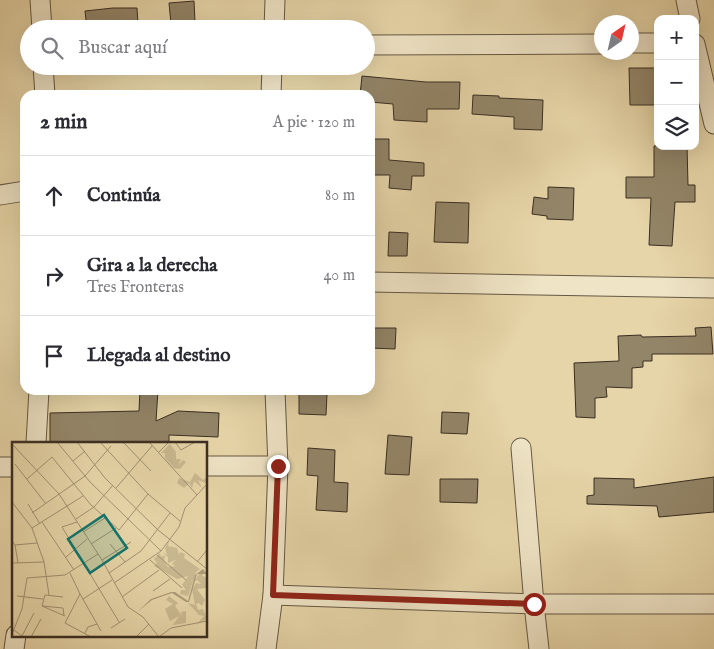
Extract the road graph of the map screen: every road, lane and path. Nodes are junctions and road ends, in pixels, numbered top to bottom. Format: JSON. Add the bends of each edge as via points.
{"nodes":[{"id":1,"x":40,"y":0,"type":"edge"},
{"id":2,"x":275,"y":0,"type":"edge"},
{"id":3,"x":686,"y":0,"type":"edge"},
{"id":4,"x":689,"y":15,"type":"edge"},
{"id":5,"x":41,"y":20,"type":"edge"},
{"id":6,"x":274,"y":20,"type":"edge"},
{"id":7,"x":654,"y":43,"type":"edge"},
{"id":8,"x":375,"y":44,"type":"edge"},
{"id":9,"x":594,"y":44,"type":"edge"},
{"id":10,"x":639,"y":44,"type":"edge"},
{"id":11,"x":699,"y":60,"type":"edge"},
{"id":12,"x":44,"y":75,"type":"edge"},
{"id":13,"x":272,"y":75,"type":"edge"},
{"id":14,"x":45,"y":90,"type":"edge"},
{"id":15,"x":271,"y":90,"type":"edge"},
{"id":16,"x":714,"y":124,"type":"edge"},
{"id":17,"x":20,"y":192,"type":"edge"},
{"id":18,"x":0,"y":195,"type":"edge"},
{"id":19,"x":375,"y":282,"type":"edge"},
{"id":20,"x":714,"y":288,"type":"edge"},
{"id":21,"x":39,"y":395,"type":"edge"},
{"id":22,"x":275,"y":395,"type":"edge"},
{"id":23,"x":36,"y":442,"type":"edge"},
{"id":24,"x":521,"y":448,"type":"dead end"},
{"id":25,"x":208,"y":466,"type":"edge"},
{"id":26,"x":278,"y":466,"type":"junction"},
{"id":27,"x":273,"y":595,"type":"junction"},
{"id":28,"x":534,"y":604,"type":"junction"},
{"id":29,"x":714,"y":604,"type":"edge"},
{"id":30,"x":16,"y":636,"type":"edge"},
{"id":31,"x":14,"y":649,"type":"edge"},
{"id":32,"x":266,"y":649,"type":"edge"},
{"id":33,"x":539,"y":649,"type":"edge"}],
"edges":[{"from":1,"to":5,"type":"street"},
{"from":2,"to":6,"type":"street"},
{"from":3,"to":4,"type":"street"},
{"from":7,"to":10,"type":"street"},
{"from":8,"to":9,"type":"street"},
{"from":11,"to":16,"type":"street"},
{"from":12,"to":14,"type":"street"},
{"from":13,"to":15,"type":"street"},
{"from":17,"to":18,"type":"street"},
{"from":19,"to":20,"type":"street"},
{"from":21,"to":23,"type":"street"},
{"from":22,"to":26,"type":"street"},
{"from":24,"to":28,"type":"street"},
{"from":25,"to":26,"type":"street"},
{"from":26,"to":27,"type":"street"},
{"from":27,"to":28,"type":"street"},
{"from":27,"to":32,"type":"street"},
{"from":28,"to":29,"type":"street"},
{"from":28,"to":33,"type":"street"},
{"from":30,"to":31,"type":"street"}]}
